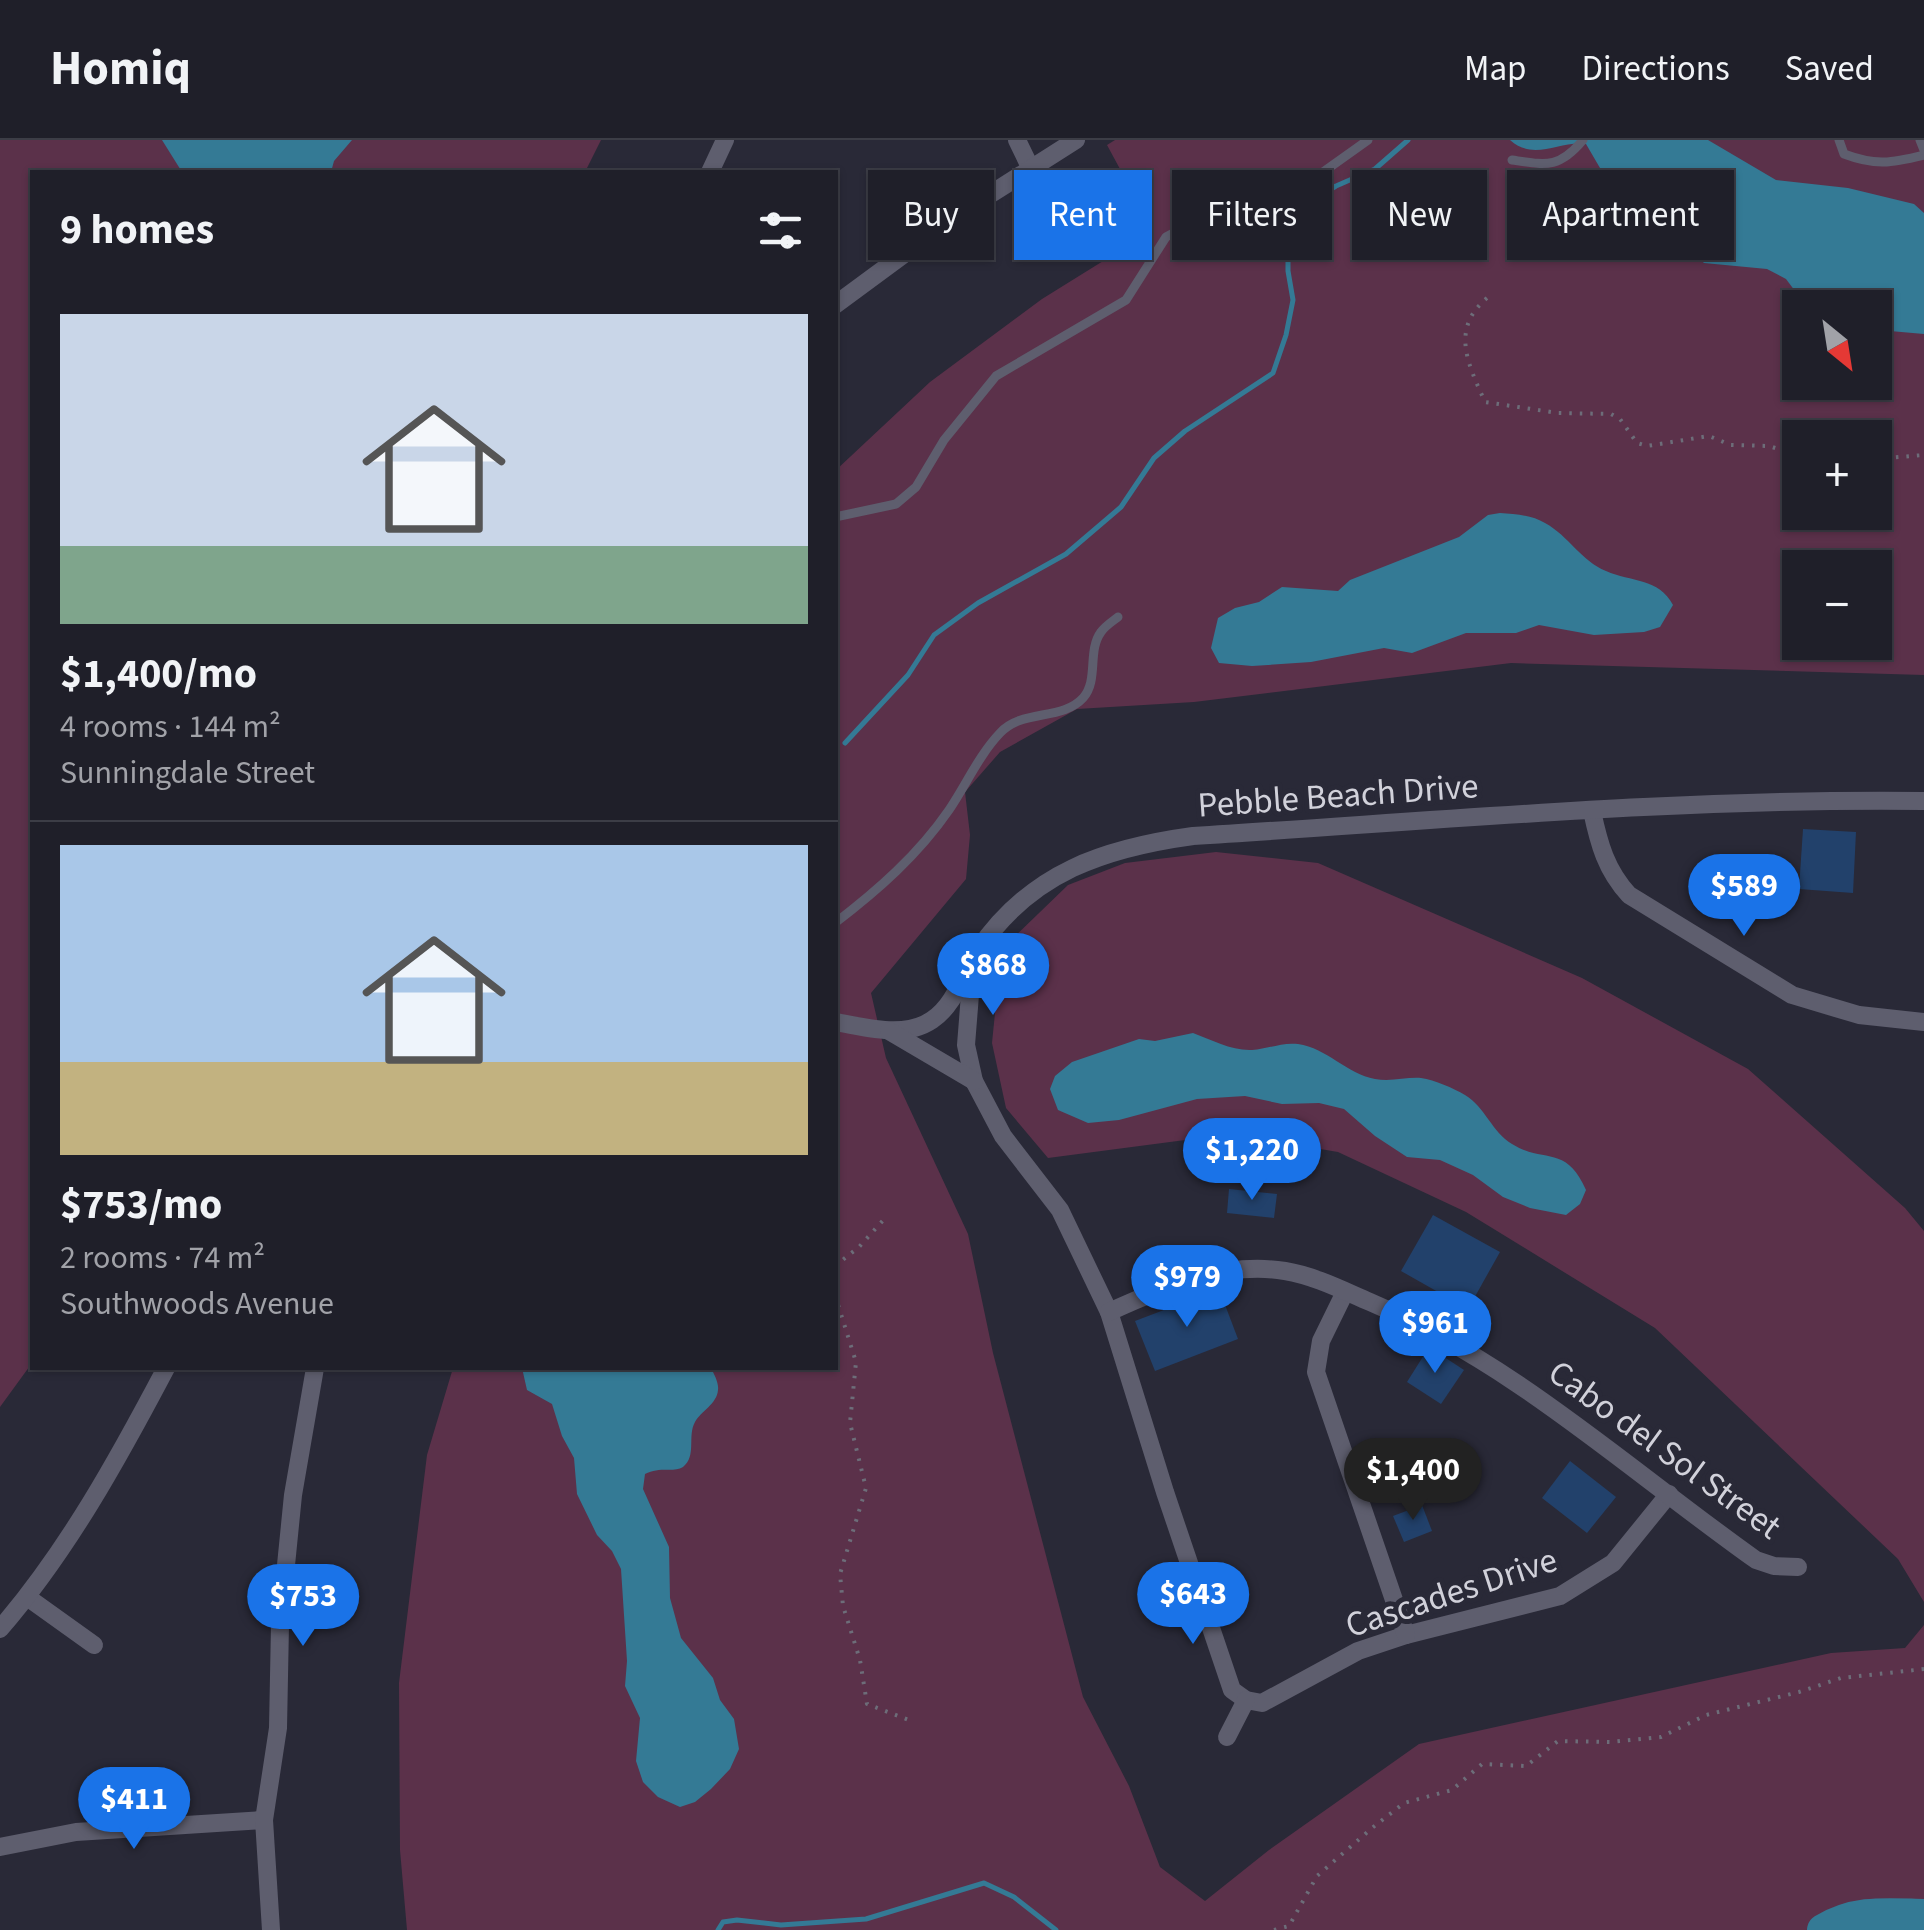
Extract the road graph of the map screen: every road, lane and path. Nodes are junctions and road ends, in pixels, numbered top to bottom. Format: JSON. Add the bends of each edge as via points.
{"nodes":[{"id":1,"x":724,"y":140,"type":"edge"},
{"id":2,"x":1017,"y":140,"type":"edge"},
{"id":3,"x":1076,"y":140,"type":"edge"},
{"id":4,"x":1368,"y":140,"type":"edge"},
{"id":5,"x":1583,"y":140,"type":"edge"},
{"id":6,"x":1838,"y":140,"type":"edge"},
{"id":7,"x":1920,"y":140,"type":"edge"},
{"id":8,"x":1924,"y":152,"type":"edge"},
{"id":9,"x":1512,"y":160,"type":"dead end"},
{"id":10,"x":1030,"y":168,"type":"junction"},
{"id":11,"x":711,"y":170,"type":"edge"},
{"id":12,"x":1487,"y":298,"type":"dead end"},
{"id":13,"x":838,"y":303,"type":"edge"},
{"id":14,"x":1782,"y":450,"type":"edge"},
{"id":15,"x":1924,"y":456,"type":"edge"},
{"id":16,"x":1892,"y":458,"type":"edge"},
{"id":17,"x":838,"y":516,"type":"edge"},
{"id":18,"x":1118,"y":617,"type":"dead end"},
{"id":19,"x":1924,"y":801,"type":"edge"},
{"id":20,"x":1592,"y":811,"type":"junction"},
{"id":21,"x":838,"y":921,"type":"edge"},
{"id":22,"x":974,"y":958,"type":"junction"},
{"id":23,"x":838,"y":1022,"type":"edge"},
{"id":24,"x":1924,"y":1022,"type":"edge"},
{"id":25,"x":889,"y":1031,"type":"junction"},
{"id":26,"x":974,"y":1082,"type":"junction"},
{"id":27,"x":887,"y":1216,"type":"dead end"},
{"id":28,"x":838,"y":1264,"type":"edge"},
{"id":29,"x":1345,"y":1292,"type":"junction"},
{"id":30,"x":838,"y":1305,"type":"edge"},
{"id":31,"x":1109,"y":1312,"type":"junction"},
{"id":32,"x":165,"y":1370,"type":"edge"},
{"id":33,"x":314,"y":1370,"type":"edge"},
{"id":34,"x":1669,"y":1494,"type":"junction"},
{"id":35,"x":1798,"y":1568,"type":"dead end"},
{"id":36,"x":27,"y":1597,"type":"junction"},
{"id":37,"x":0,"y":1629,"type":"edge"},
{"id":38,"x":1406,"y":1634,"type":"junction"},
{"id":39,"x":94,"y":1645,"type":"dead end"},
{"id":40,"x":1924,"y":1669,"type":"edge"},
{"id":41,"x":1246,"y":1700,"type":"junction"},
{"id":42,"x":909,"y":1720,"type":"dead end"},
{"id":43,"x":1227,"y":1737,"type":"dead end"},
{"id":44,"x":264,"y":1820,"type":"junction"},
{"id":45,"x":0,"y":1847,"type":"edge"},
{"id":46,"x":271,"y":1930,"type":"edge"},
{"id":47,"x":1274,"y":1930,"type":"edge"}],
"edges":[{"from":1,"to":11,"type":"street"},
{"from":2,"to":10,"type":"street"},
{"from":3,"to":10,"type":"street"},
{"from":4,"to":17,"type":"lane","via":[[1260,217],[1190,224],[1166,237],[1126,300],[996,376],[916,487],[896,504]]},
{"from":5,"to":9,"type":"lane","via":[[1570,156],[1544,165]]},
{"from":6,"to":8,"type":"lane","via":[[1844,154],[1864,162],[1885,164]]},
{"from":7,"to":8,"type":"lane"},
{"from":10,"to":13,"type":"street"},
{"from":12,"to":14,"type":"path","via":[[1465,325],[1464,339],[1485,402],[1612,414],[1647,446],[1708,436]]},
{"from":15,"to":16,"type":"path"},
{"from":18,"to":21,"type":"lane","via":[[1101,632],[1084,696],[1068,709],[1002,730],[947,813],[889,881]]},
{"from":19,"to":20,"type":"street","name":"Pebble Beach Drive"},
{"from":20,"to":22,"type":"street","name":"Pebble Beach Drive","via":[[1136,844],[1050,880],[994,926]]},
{"from":20,"to":24,"type":"street","via":[[1603,856],[1629,895],[1792,994],[1859,1015]]},
{"from":22,"to":25,"type":"street","name":"Pebble Beach Drive","via":[[944,1010],[930,1022]]},
{"from":22,"to":26,"type":"street","via":[[966,1045]]},
{"from":23,"to":25,"type":"street","name":"Pebble Beach Drive"},
{"from":25,"to":26,"type":"street"},
{"from":26,"to":31,"type":"street","via":[[1003,1136],[1060,1210]]},
{"from":27,"to":28,"type":"path"},
{"from":29,"to":31,"type":"street","name":"Cabo del Sol Street","via":[[1282,1270],[1248,1270],[1177,1282]]},
{"from":29,"to":34,"type":"street","name":"Cabo del Sol Street","via":[[1398,1314],[1542,1398]]},
{"from":29,"to":38,"type":"street","via":[[1316,1357],[1318,1386]]},
{"from":30,"to":42,"type":"path","via":[[856,1362],[850,1424],[866,1488],[840,1574],[844,1606],[867,1704]]},
{"from":31,"to":41,"type":"street","via":[[1232,1690]]},
{"from":32,"to":36,"type":"street","via":[[112,1467]]},
{"from":33,"to":44,"type":"street","via":[[293,1495],[278,1728]]},
{"from":34,"to":35,"type":"street","name":"Cabo del Sol Street","via":[[1756,1560]]},
{"from":34,"to":38,"type":"street","name":"Cascades Drive","via":[[1613,1563],[1560,1596]]},
{"from":36,"to":37,"type":"street"},
{"from":36,"to":39,"type":"street"},
{"from":38,"to":41,"type":"street","name":"Cascades Drive","via":[[1358,1651],[1262,1703]]},
{"from":40,"to":47,"type":"path","via":[[1841,1678],[1706,1715],[1660,1736],[1558,1741],[1526,1766],[1482,1764],[1452,1790],[1404,1803],[1372,1828],[1317,1876],[1289,1926]]},
{"from":41,"to":43,"type":"street"},
{"from":44,"to":45,"type":"street","via":[[76,1832]]},
{"from":44,"to":46,"type":"street"}]}
